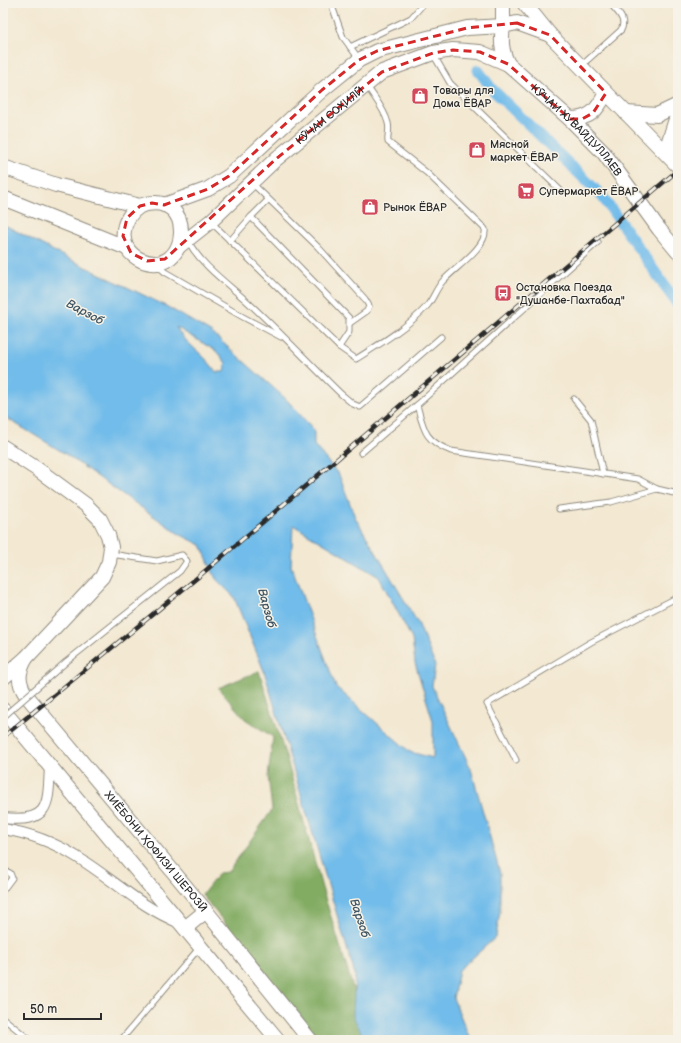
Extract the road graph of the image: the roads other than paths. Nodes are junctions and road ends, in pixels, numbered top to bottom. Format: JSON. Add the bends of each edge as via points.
{"nodes":[{"id":1,"x":331,"y":3,"type":"edge"},
{"id":2,"x":424,"y":3,"type":"edge"},
{"id":3,"x":503,"y":3,"type":"edge"},
{"id":4,"x":524,"y":3,"type":"edge"},
{"id":5,"x":610,"y":3,"type":"edge"},
{"id":6,"x":503,"y":26,"type":"junction"},
{"id":7,"x":550,"y":35,"type":"junction"},
{"id":8,"x":350,"y":47,"type":"junction"},
{"id":9,"x":433,"y":53,"type":"junction"},
{"id":10,"x":359,"y":60,"type":"junction"},
{"id":11,"x":508,"y":64,"type":"junction"},
{"id":12,"x":580,"y":66,"type":"junction"},
{"id":13,"x":366,"y":85,"type":"junction"},
{"id":14,"x":606,"y":92,"type":"junction"},
{"id":15,"x":678,"y":105,"type":"edge"},
{"id":16,"x":626,"y":113,"type":"junction"},
{"id":17,"x":678,"y":113,"type":"edge"},
{"id":18,"x":570,"y":119,"type":"junction"},
{"id":19,"x":678,"y":162,"type":"edge"},
{"id":20,"x":678,"y":166,"type":"edge"},
{"id":21,"x":3,"y":167,"type":"edge"},
{"id":22,"x":252,"y":183,"type":"junction"},
{"id":23,"x":560,"y":190,"type":"dead end"},
{"id":24,"x":3,"y":198,"type":"edge"},
{"id":25,"x":268,"y":200,"type":"junction"},
{"id":26,"x":164,"y":205,"type":"junction"},
{"id":27,"x":140,"y":206,"type":"junction"},
{"id":28,"x":251,"y":216,"type":"junction"},
{"id":29,"x":210,"y":222,"type":"junction"},
{"id":30,"x":230,"y":241,"type":"junction"},
{"id":31,"x":598,"y":242,"type":"dead end"},
{"id":32,"x":183,"y":244,"type":"junction"},
{"id":33,"x":127,"y":248,"type":"junction"},
{"id":34,"x":678,"y":252,"type":"edge"},
{"id":35,"x":153,"y":262,"type":"junction"},
{"id":36,"x":350,"y":324,"type":"junction"},
{"id":37,"x":441,"y":337,"type":"dead end"},
{"id":38,"x":286,"y":340,"type":"junction"},
{"id":39,"x":339,"y":347,"type":"junction"},
{"id":40,"x":574,"y":399,"type":"dead end"},
{"id":41,"x":417,"y":405,"type":"junction"},
{"id":42,"x":3,"y":447,"type":"edge"},
{"id":43,"x":361,"y":453,"type":"dead end"},
{"id":44,"x":603,"y":474,"type":"junction"},
{"id":45,"x":658,"y":489,"type":"junction"},
{"id":46,"x":678,"y":494,"type":"edge"},
{"id":47,"x":559,"y":509,"type":"dead end"},
{"id":48,"x":110,"y":554,"type":"junction"},
{"id":49,"x":678,"y":597,"type":"edge"},
{"id":50,"x":26,"y":658,"type":"junction"},
{"id":51,"x":3,"y":678,"type":"edge"},
{"id":52,"x":3,"y":710,"type":"edge"},
{"id":53,"x":3,"y":717,"type":"edge"},
{"id":54,"x":516,"y":760,"type":"dead end"},
{"id":55,"x":50,"y":766,"type":"junction"},
{"id":56,"x":3,"y":818,"type":"edge"},
{"id":57,"x":3,"y":829,"type":"edge"},
{"id":58,"x":3,"y":870,"type":"edge"},
{"id":59,"x":3,"y":890,"type":"edge"},
{"id":60,"x":206,"y":911,"type":"junction"},
{"id":61,"x":184,"y":926,"type":"junction"},
{"id":62,"x":200,"y":946,"type":"junction"},
{"id":63,"x":3,"y":1018,"type":"edge"},
{"id":64,"x":28,"y":1039,"type":"edge"},
{"id":65,"x":121,"y":1040,"type":"edge"},
{"id":66,"x":278,"y":1040,"type":"edge"},
{"id":67,"x":310,"y":1040,"type":"edge"}],
"edges":[{"from":1,"to":8,"type":"lane","via":[[343,37]]},
{"from":2,"to":8,"type":"lane","via":[[411,18]]},
{"from":3,"to":6,"type":"street","name":"КӮЧАИ ХУВАЙДУЛЛАЕВ"},
{"from":4,"to":7,"type":"street"},
{"from":5,"to":12,"type":"lane","via":[[623,19],[624,25]]},
{"from":6,"to":7,"type":"street","via":[[517,22]]},
{"from":6,"to":10,"type":"street","name":"КӮЧАИ СОҲИЛӢ","via":[[467,28],[377,51]]},
{"from":6,"to":11,"type":"street","name":"КӮЧАИ ХУВАЙДУЛЛАЕВ","via":[[500,42]]},
{"from":7,"to":12,"type":"street"},
{"from":8,"to":10,"type":"lane"},
{"from":9,"to":11,"type":"street","name":"КӮЧАИ СОҲИЛӢ","via":[[453,50],[480,52]]},
{"from":9,"to":13,"type":"street","name":"КӮЧАИ СОҲИЛӢ","via":[[382,72]]},
{"from":9,"to":23,"type":"lane","via":[[450,83]]},
{"from":10,"to":26,"type":"street","name":"КӮЧАИ СОҲИЛӢ","via":[[322,90],[229,176],[208,189]]},
{"from":11,"to":18,"type":"street","name":"КӮЧАИ ХУВАЙДУЛЛАЕВ"},
{"from":12,"to":14,"type":"street"},
{"from":13,"to":22,"type":"street","name":"КӮЧАИ СОҲИЛӢ","via":[[276,159]]},
{"from":13,"to":39,"type":"lane","via":[[388,120],[388,142],[427,173],[485,229],[486,234],[478,247],[442,283],[428,305],[398,331],[356,359]]},
{"from":14,"to":16,"type":"street"},
{"from":14,"to":18,"type":"street","via":[[593,113],[582,119]]},
{"from":15,"to":16,"type":"street","via":[[657,115]]},
{"from":16,"to":20,"type":"street"},
{"from":17,"to":19,"type":"street","via":[[669,140]]},
{"from":18,"to":34,"type":"street","name":"КӮЧАИ ХУВАЙДУЛЛАЕВ","via":[[604,153]]},
{"from":21,"to":27,"type":"street","name":"КӮЧАИ СОҲИЛӢ","via":[[56,185]]},
{"from":22,"to":25,"type":"lane"},
{"from":22,"to":29,"type":"street","name":"КӮЧАИ СОҲИЛӢ"},
{"from":24,"to":33,"type":"street"},
{"from":25,"to":28,"type":"lane"},
{"from":25,"to":36,"type":"lane","via":[[318,247],[365,299],[369,306],[367,311]]},
{"from":26,"to":27,"type":"street","name":"КӮЧАИ СОҲИЛӢ","via":[[152,203]]},
{"from":26,"to":32,"type":"street","via":[[174,212],[181,223]]},
{"from":27,"to":33,"type":"street","via":[[130,213],[124,224]]},
{"from":28,"to":30,"type":"lane"},
{"from":28,"to":36,"type":"lane","via":[[349,318]]},
{"from":29,"to":30,"type":"lane"},
{"from":29,"to":32,"type":"street","name":"КӮЧАИ СОҲИЛӢ"},
{"from":30,"to":39,"type":"lane"},
{"from":31,"to":41,"type":"lane"},
{"from":32,"to":35,"type":"street","name":"КӮЧАИ СОҲИЛӢ","via":[[165,259]]},
{"from":32,"to":38,"type":"lane"},
{"from":33,"to":35,"type":"street","via":[[141,260]]},
{"from":35,"to":38,"type":"lane","via":[[165,272]]},
{"from":36,"to":39,"type":"lane","via":[[349,332]]},
{"from":37,"to":38,"type":"lane","via":[[360,407],[340,394]]},
{"from":40,"to":44,"type":"lane","via":[[591,420]]},
{"from":41,"to":43,"type":"lane"},
{"from":41,"to":44,"type":"lane","via":[[429,439],[451,451]]},
{"from":42,"to":48,"type":"street","name":"ХИЁБОНИ ҲОФИЗИ ШЕРОЗӢ","via":[[86,505],[100,519],[108,535]]},
{"from":44,"to":45,"type":"lane","via":[[638,479]]},
{"from":45,"to":46,"type":"lane"},
{"from":45,"to":47,"type":"lane","via":[[611,502]]},
{"from":48,"to":50,"type":"street","name":"ХИЁБОНИ ҲОФИЗИ ШЕРОЗӢ","via":[[102,577]]},
{"from":48,"to":53,"type":"lane","bridge":true,"via":[[157,561],[182,555],[187,561],[180,571],[66,662]]},
{"from":49,"to":54,"type":"lane","via":[[591,642],[487,704]]},
{"from":50,"to":51,"type":"street","name":"ХИЁБОНИ ҲОФИЗИ ШЕРОЗӢ"},
{"from":50,"to":60,"type":"street","name":"ХИЁБОНИ ҲОФИЗИ ШЕРОЗӢ","via":[[18,674],[20,685],[26,695]]},
{"from":52,"to":55,"type":"street"},
{"from":55,"to":56,"type":"street","via":[[49,797],[44,809],[29,819]]},
{"from":55,"to":61,"type":"street"},
{"from":57,"to":61,"type":"street","via":[[38,839],[68,852],[154,912]]},
{"from":58,"to":59,"type":"lane","via":[[10,873],[12,878]]},
{"from":60,"to":61,"type":"street"},
{"from":60,"to":67,"type":"street","name":"ХИЁБОНИ ҲОФИЗИ ШЕРОЗӢ"},
{"from":61,"to":62,"type":"street"},
{"from":62,"to":65,"type":"lane"},
{"from":62,"to":66,"type":"street"},
{"from":63,"to":64,"type":"lane"}]}
